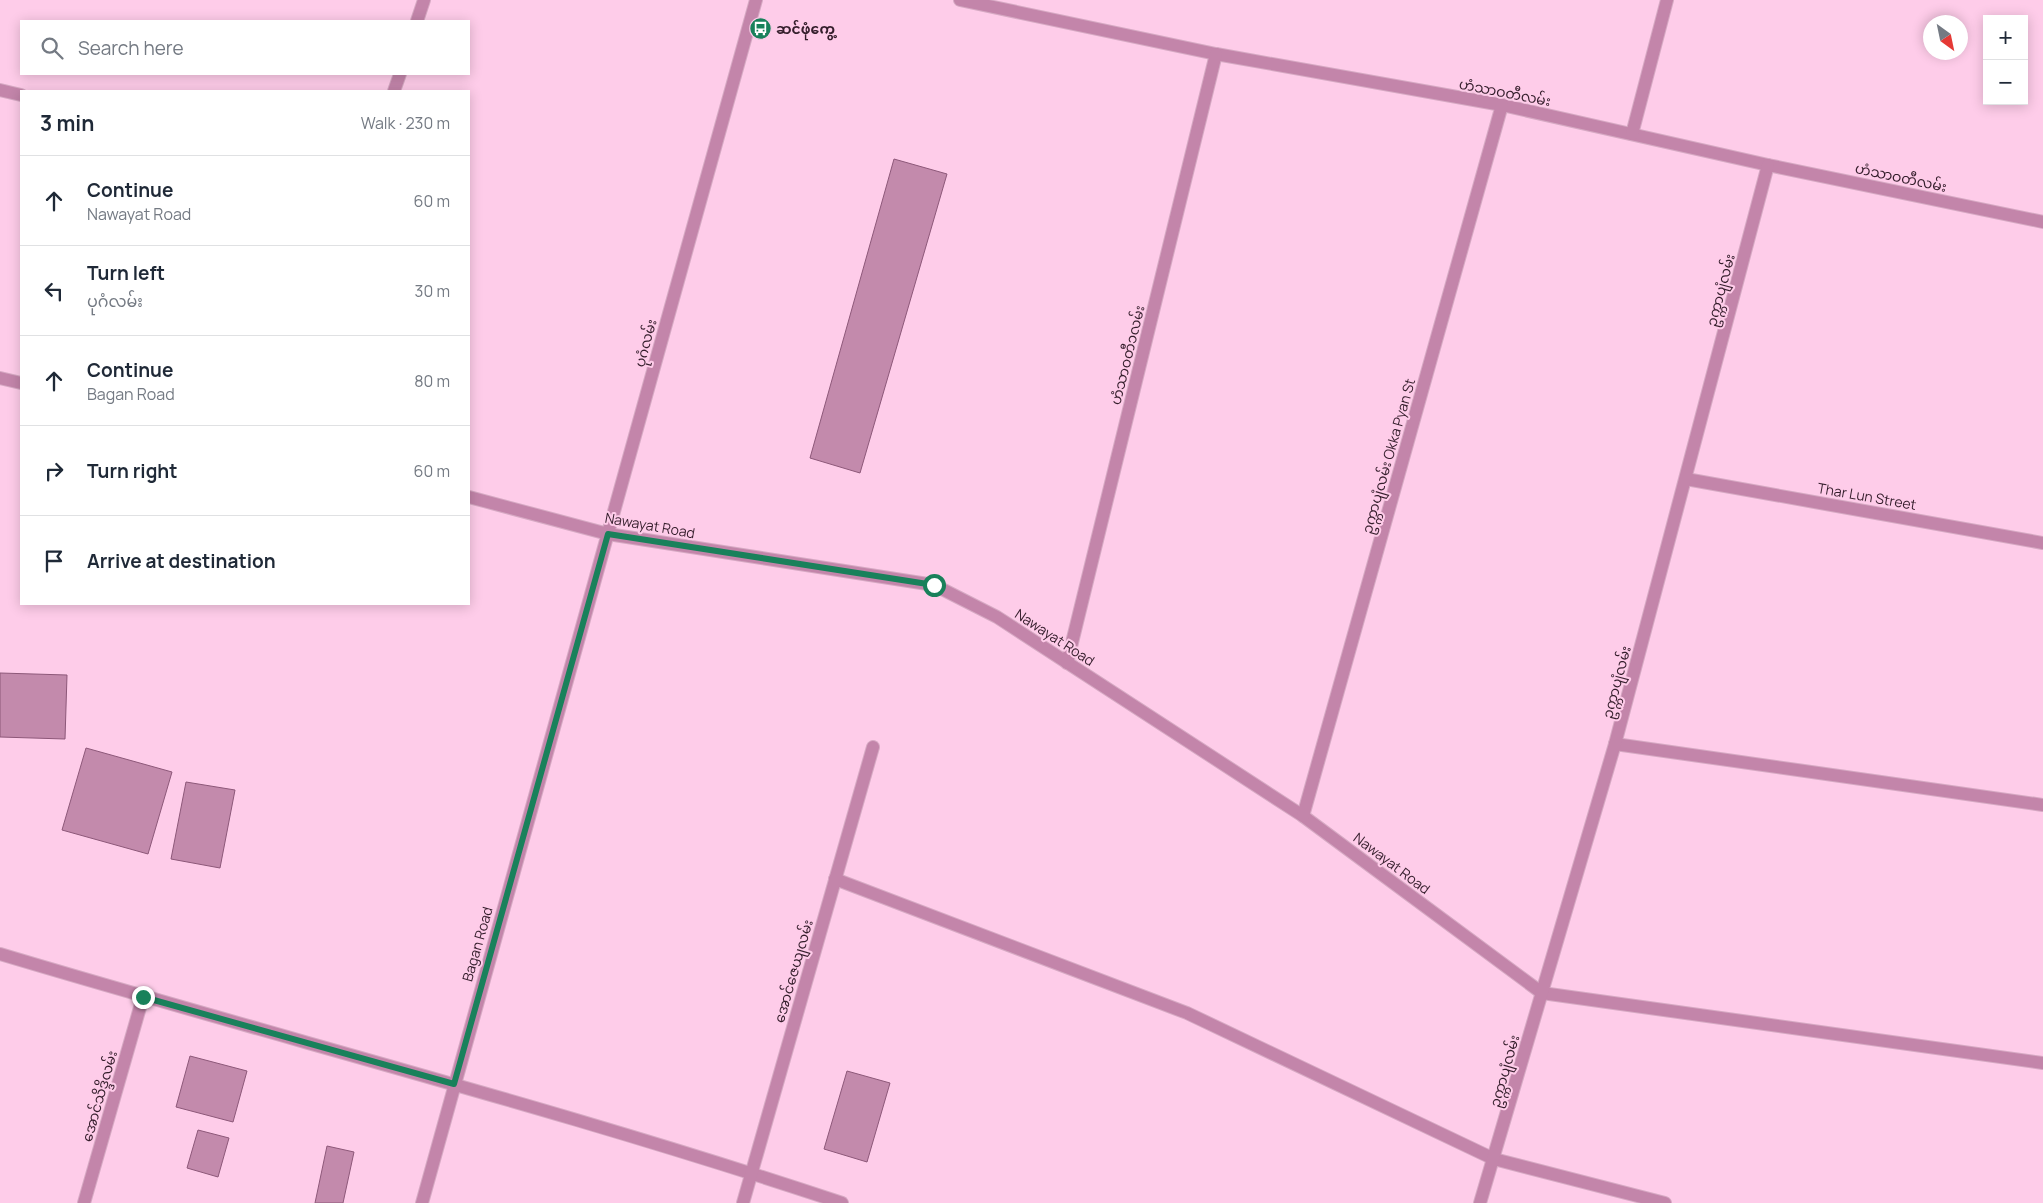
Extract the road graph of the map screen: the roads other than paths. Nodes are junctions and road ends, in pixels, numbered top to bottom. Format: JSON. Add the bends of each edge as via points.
{"nodes":[{"id":1,"x":424,"y":0,"type":"edge"},
{"id":2,"x":756,"y":0,"type":"edge"},
{"id":3,"x":960,"y":0,"type":"edge"},
{"id":4,"x":1667,"y":0,"type":"edge"},
{"id":5,"x":417,"y":20,"type":"edge"},
{"id":6,"x":1216,"y":54,"type":"junction"},
{"id":7,"x":400,"y":75,"type":"edge"},
{"id":8,"x":0,"y":90,"type":"edge"},
{"id":9,"x":394,"y":90,"type":"edge"},
{"id":10,"x":20,"y":95,"type":"edge"},
{"id":11,"x":1502,"y":105,"type":"junction"},
{"id":12,"x":1632,"y":134,"type":"junction"},
{"id":13,"x":1768,"y":165,"type":"junction"},
{"id":14,"x":2043,"y":222,"type":"edge"},
{"id":15,"x":0,"y":378,"type":"edge"},
{"id":16,"x":20,"y":383,"type":"edge"},
{"id":17,"x":1686,"y":478,"type":"junction"},
{"id":18,"x":470,"y":498,"type":"edge"},
{"id":19,"x":608,"y":534,"type":"junction"},
{"id":20,"x":2043,"y":543,"type":"edge"},
{"id":21,"x":1067,"y":663,"type":"junction"},
{"id":22,"x":563,"y":693,"type":"joint"},
{"id":23,"x":1615,"y":744,"type":"junction"},
{"id":24,"x":872,"y":747,"type":"dead end"},
{"id":25,"x":2043,"y":804,"type":"edge"},
{"id":26,"x":1303,"y":816,"type":"junction"},
{"id":27,"x":835,"y":879,"type":"junction"},
{"id":28,"x":0,"y":954,"type":"edge"},
{"id":29,"x":1542,"y":993,"type":"junction"},
{"id":30,"x":143,"y":997,"type":"junction"},
{"id":31,"x":2043,"y":1063,"type":"edge"},
{"id":32,"x":454,"y":1084,"type":"junction"},
{"id":33,"x":1494,"y":1159,"type":"junction"},
{"id":34,"x":752,"y":1173,"type":"junction"},
{"id":35,"x":84,"y":1203,"type":"edge"},
{"id":36,"x":422,"y":1203,"type":"edge"},
{"id":37,"x":743,"y":1203,"type":"edge"},
{"id":38,"x":842,"y":1203,"type":"edge"},
{"id":39,"x":1480,"y":1203,"type":"edge"},
{"id":40,"x":1665,"y":1203,"type":"edge"}],
"edges":[{"from":1,"to":5,"type":"street"},
{"from":2,"to":19,"type":"street","name":"ပုဂံလမ်း"},
{"from":3,"to":6,"type":"street","name":"ဟံသာဝတီလမ်း"},
{"from":4,"to":12,"type":"street"},
{"from":6,"to":11,"type":"street","name":"ဟံသာဝတီလမ်း"},
{"from":6,"to":21,"type":"street","name":"ဟံသာဝတီ၁လမ်း"},
{"from":7,"to":9,"type":"street"},
{"from":8,"to":10,"type":"street"},
{"from":11,"to":12,"type":"street","name":"ဟံသာဝတီလမ်း"},
{"from":11,"to":26,"type":"street","name":"ဥက္ကာပျံလမ်း Okka Pyan St"},
{"from":12,"to":13,"type":"street","name":"ဟံသာဝတီလမ်း"},
{"from":13,"to":14,"type":"street","name":"ဟံသာဝတီလမ်း"},
{"from":13,"to":17,"type":"street","name":"ဥက္ကာပျံလမ်း"},
{"from":15,"to":16,"type":"street"},
{"from":17,"to":20,"type":"street","name":"Thar Lun Street"},
{"from":17,"to":23,"type":"street","name":"ဥက္ကာပျံလမ်း"},
{"from":18,"to":19,"type":"street","name":"Nawayat Road"},
{"from":19,"to":21,"type":"street","name":"Nawayat Road","via":[[934,585],[997,617]]},
{"from":19,"to":22,"type":"street","name":"ပုဂံလမ်း"},
{"from":21,"to":26,"type":"street","name":"Nawayat Road"},
{"from":22,"to":32,"type":"street","name":"Bagan Road"},
{"from":23,"to":25,"type":"street"},
{"from":23,"to":29,"type":"street","name":"ဥက္ကာပျံလမ်း"},
{"from":24,"to":27,"type":"street","name":"အောင်ဇေယျလမ်း"},
{"from":26,"to":29,"type":"street","name":"Nawayat Road"},
{"from":27,"to":33,"type":"street","via":[[1187,1013]]},
{"from":27,"to":34,"type":"street","name":"အောင်ဇေယျလမ်း"},
{"from":28,"to":30,"type":"street"},
{"from":29,"to":31,"type":"street"},
{"from":29,"to":33,"type":"street","name":"ဥက္ကာပျံလမ်း"},
{"from":30,"to":32,"type":"street"},
{"from":30,"to":35,"type":"street","name":"အောင်သိဒ္ဒိလမ်း"},
{"from":32,"to":34,"type":"street"},
{"from":32,"to":36,"type":"street","name":"Bagan Road"},
{"from":33,"to":39,"type":"street","name":"ဥက္ကာပျံလမ်း"},
{"from":33,"to":40,"type":"street"},
{"from":34,"to":37,"type":"street","name":"အောင်ဇေယျလမ်း"},
{"from":34,"to":38,"type":"street"}]}
